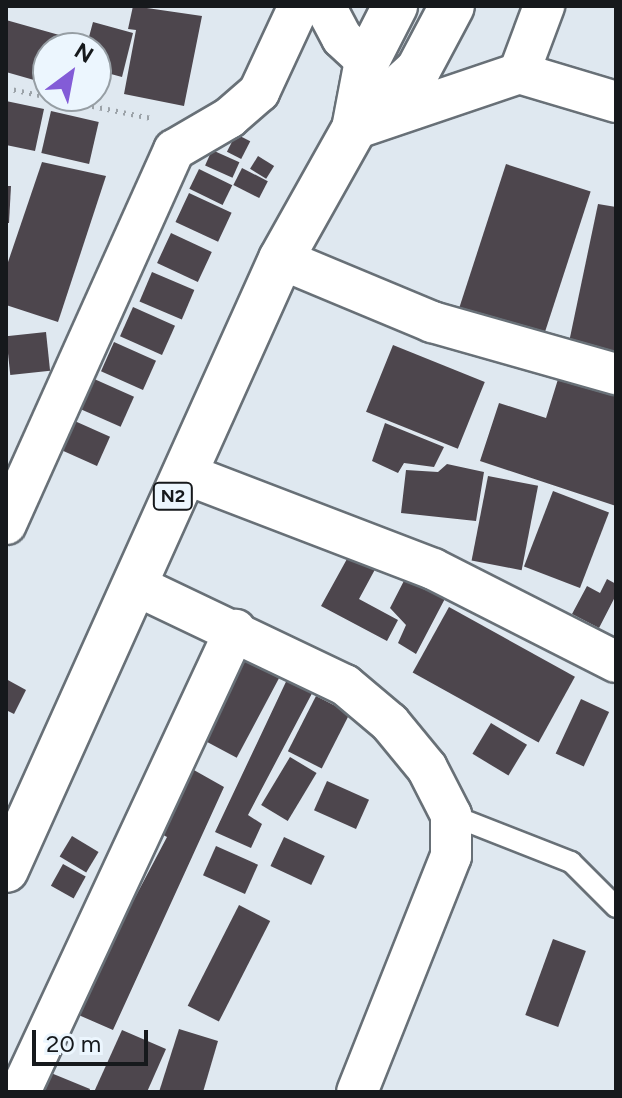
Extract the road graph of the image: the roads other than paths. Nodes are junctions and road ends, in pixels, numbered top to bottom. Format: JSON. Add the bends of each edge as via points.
{"nodes":[{"id":1,"x":299,"y":6,"type":"edge"},
{"id":2,"x":325,"y":6,"type":"edge"},
{"id":3,"x":395,"y":6,"type":"edge"},
{"id":4,"x":452,"y":6,"type":"edge"},
{"id":5,"x":544,"y":6,"type":"edge"},
{"id":6,"x":367,"y":61,"type":"junction"},
{"id":7,"x":519,"y":73,"type":"junction"},
{"id":8,"x":616,"y":102,"type":"edge"},
{"id":9,"x":354,"y":129,"type":"junction"},
{"id":10,"x":281,"y":259,"type":"junction"},
{"id":11,"x":616,"y":374,"type":"edge"},
{"id":12,"x":183,"y":473,"type":"junction"},
{"id":13,"x":6,"y":524,"type":"edge"},
{"id":14,"x":135,"y":585,"type":"junction"},
{"id":15,"x":235,"y":630,"type":"junction"},
{"id":16,"x":616,"y":662,"type":"edge"},
{"id":17,"x":451,"y":815,"type":"junction"},
{"id":18,"x":6,"y":870,"type":"edge"},
{"id":19,"x":616,"y":907,"type":"edge"},
{"id":20,"x":20,"y":1092,"type":"edge"},
{"id":21,"x":357,"y":1092,"type":"edge"}],
"edges":[{"from":1,"to":13,"type":"street","via":[[259,92],[174,150]]},
{"from":2,"to":6,"type":"street","via":[[342,38]]},
{"from":3,"to":6,"type":"highway","number":"N2"},
{"from":4,"to":9,"type":"highway","number":"N2","via":[[418,70]]},
{"from":5,"to":7,"type":"street"},
{"from":6,"to":9,"type":"highway","number":"N2"},
{"from":7,"to":8,"type":"street"},
{"from":7,"to":9,"type":"street"},
{"from":9,"to":10,"type":"highway","number":"N2"},
{"from":10,"to":11,"type":"street","via":[[432,322]]},
{"from":10,"to":12,"type":"highway","number":"N2"},
{"from":12,"to":14,"type":"highway","number":"N2"},
{"from":12,"to":16,"type":"street","via":[[433,569]]},
{"from":14,"to":15,"type":"street"},
{"from":14,"to":18,"type":"highway","number":"N2"},
{"from":15,"to":17,"type":"street","via":[[345,685],[390,723],[427,768]]},
{"from":15,"to":20,"type":"street"},
{"from":17,"to":19,"type":"lane","via":[[571,862]]},
{"from":17,"to":21,"type":"street","via":[[451,856]]}]}
